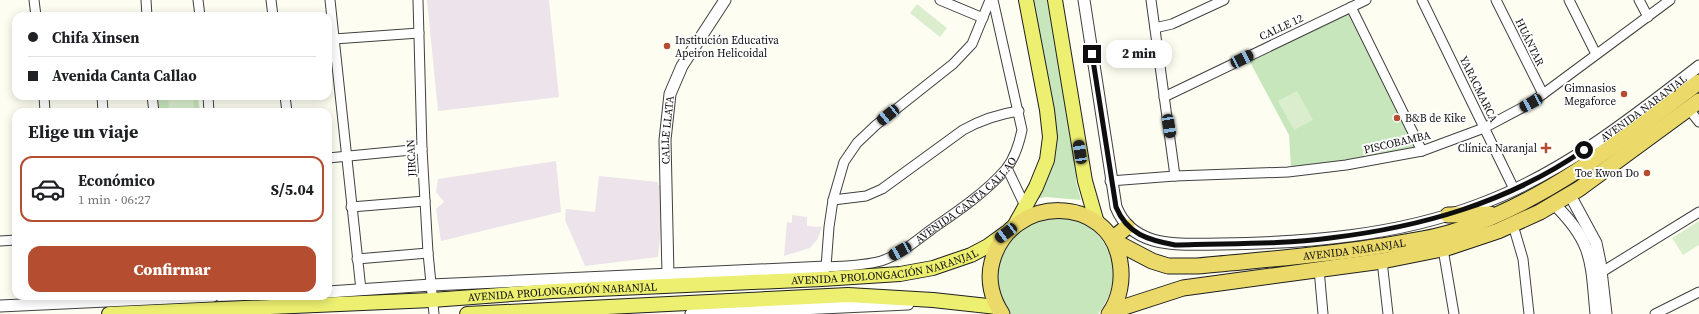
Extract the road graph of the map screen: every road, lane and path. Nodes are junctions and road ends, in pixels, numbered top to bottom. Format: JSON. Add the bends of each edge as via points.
{"nodes":[{"id":1,"x":34,"y":0,"type":"edge"},
{"id":2,"x":146,"y":0,"type":"edge"},
{"id":3,"x":198,"y":0,"type":"edge"},
{"id":4,"x":271,"y":0,"type":"edge"},
{"id":5,"x":330,"y":0,"type":"edge"},
{"id":6,"x":418,"y":0,"type":"edge"},
{"id":7,"x":725,"y":0,"type":"edge"},
{"id":8,"x":940,"y":0,"type":"edge"},
{"id":9,"x":990,"y":0,"type":"edge"},
{"id":10,"x":993,"y":0,"type":"edge"},
{"id":11,"x":1026,"y":0,"type":"edge"},
{"id":12,"x":1054,"y":0,"type":"edge"},
{"id":13,"x":1084,"y":0,"type":"edge"},
{"id":14,"x":1151,"y":0,"type":"edge"},
{"id":15,"x":1224,"y":0,"type":"edge"},
{"id":16,"x":1366,"y":0,"type":"edge"},
{"id":17,"x":1422,"y":0,"type":"edge"},
{"id":18,"x":1496,"y":0,"type":"edge"},
{"id":19,"x":1569,"y":0,"type":"edge"},
{"id":20,"x":1640,"y":0,"type":"edge"},
{"id":21,"x":1670,"y":0,"type":"edge"},
{"id":22,"x":1351,"y":7,"type":"junction"},
{"id":23,"x":36,"y":12,"type":"edge"},
{"id":24,"x":147,"y":12,"type":"edge"},
{"id":25,"x":200,"y":12,"type":"edge"},
{"id":26,"x":272,"y":12,"type":"edge"},
{"id":27,"x":331,"y":12,"type":"edge"},
{"id":28,"x":1648,"y":16,"type":"junction"},
{"id":29,"x":983,"y":18,"type":"junction"},
{"id":30,"x":332,"y":20,"type":"edge"},
{"id":31,"x":1155,"y":28,"type":"junction"},
{"id":32,"x":419,"y":33,"type":"junction"},
{"id":33,"x":334,"y":39,"type":"junction"},
{"id":34,"x":1596,"y":54,"type":"junction"},
{"id":35,"x":1699,"y":66,"type":"edge"},
{"id":36,"x":1699,"y":82,"type":"edge"},
{"id":37,"x":1543,"y":94,"type":"junction"},
{"id":38,"x":1164,"y":97,"type":"junction"},
{"id":39,"x":1694,"y":105,"type":"edge"},
{"id":40,"x":1019,"y":111,"type":"junction"},
{"id":41,"x":1699,"y":122,"type":"edge"},
{"id":42,"x":1484,"y":128,"type":"junction"},
{"id":43,"x":422,"y":149,"type":"junction"},
{"id":44,"x":1422,"y":151,"type":"junction"},
{"id":45,"x":346,"y":156,"type":"junction"},
{"id":46,"x":332,"y":158,"type":"edge"},
{"id":47,"x":1007,"y":168,"type":"junction"},
{"id":48,"x":1175,"y":176,"type":"junction"},
{"id":49,"x":1110,"y":181,"type":"junction"},
{"id":50,"x":1514,"y":190,"type":"junction"},
{"id":51,"x":1570,"y":195,"type":"junction"},
{"id":52,"x":833,"y":200,"type":"junction"},
{"id":53,"x":425,"y":201,"type":"junction"},
{"id":54,"x":1554,"y":204,"type":"junction"},
{"id":55,"x":352,"y":207,"type":"junction"},
{"id":56,"x":1026,"y":208,"type":"junction"},
{"id":57,"x":1699,"y":212,"type":"edge"},
{"id":58,"x":1499,"y":213,"type":"junction"},
{"id":59,"x":1448,"y":215,"type":"junction"},
{"id":60,"x":1096,"y":223,"type":"junction"},
{"id":61,"x":1513,"y":224,"type":"junction"},
{"id":62,"x":1127,"y":227,"type":"junction"},
{"id":63,"x":1011,"y":228,"type":"junction"},
{"id":64,"x":12,"y":240,"type":"edge"},
{"id":65,"x":1113,"y":240,"type":"junction"},
{"id":66,"x":0,"y":241,"type":"edge"},
{"id":67,"x":1444,"y":249,"type":"junction"},
{"id":68,"x":428,"y":253,"type":"junction"},
{"id":69,"x":357,"y":259,"type":"junction"},
{"id":70,"x":1382,"y":261,"type":"junction"},
{"id":71,"x":826,"y":268,"type":"junction"},
{"id":72,"x":1319,"y":269,"type":"junction"},
{"id":73,"x":668,"y":275,"type":"junction"},
{"id":74,"x":1597,"y":275,"type":"junction"},
{"id":75,"x":538,"y":280,"type":"junction"},
{"id":76,"x":431,"y":285,"type":"junction"},
{"id":77,"x":361,"y":290,"type":"junction"},
{"id":78,"x":553,"y":290,"type":"junction"},
{"id":79,"x":332,"y":292,"type":"edge"},
{"id":80,"x":1699,"y":292,"type":"edge"},
{"id":81,"x":50,"y":300,"type":"edge"},
{"id":82,"x":166,"y":300,"type":"edge"},
{"id":83,"x":250,"y":300,"type":"edge"},
{"id":84,"x":432,"y":300,"type":"junction"},
{"id":85,"x":933,"y":300,"type":"junction"},
{"id":86,"x":0,"y":306,"type":"edge"},
{"id":87,"x":238,"y":308,"type":"junction"},
{"id":88,"x":755,"y":308,"type":"edge"},
{"id":89,"x":850,"y":310,"type":"edge"},
{"id":90,"x":862,"y":310,"type":"edge"},
{"id":91,"x":1000,"y":311,"type":"edge"},
{"id":92,"x":544,"y":312,"type":"edge"},
{"id":93,"x":1110,"y":312,"type":"edge"},
{"id":94,"x":162,"y":313,"type":"edge"},
{"id":95,"x":109,"y":314,"type":"edge"},
{"id":96,"x":434,"y":314,"type":"edge"},
{"id":97,"x":467,"y":314,"type":"edge"},
{"id":98,"x":691,"y":314,"type":"edge"},
{"id":99,"x":1323,"y":314,"type":"edge"},
{"id":100,"x":1388,"y":314,"type":"edge"},
{"id":101,"x":1454,"y":314,"type":"edge"},
{"id":102,"x":1529,"y":314,"type":"edge"},
{"id":103,"x":1596,"y":314,"type":"edge"},
{"id":104,"x":1606,"y":314,"type":"edge"},
{"id":105,"x":1655,"y":314,"type":"edge"}],
"edges":[{"from":1,"to":23,"type":"street"},
{"from":2,"to":24,"type":"street"},
{"from":3,"to":25,"type":"street"},
{"from":4,"to":26,"type":"street"},
{"from":5,"to":27,"type":"street"},
{"from":6,"to":32,"type":"street","name":"JIRCAN"},
{"from":7,"to":73,"type":"street","name":"CALLE LLATA","via":[[682,66],[670,94],[665,140]]},
{"from":8,"to":29,"type":"street"},
{"from":9,"to":29,"type":"street"},
{"from":10,"to":40,"type":"street","name":"AVENIDA CANTA CALLAO"},
{"from":11,"to":56,"type":"main road","via":[[1050,138],[1047,160]]},
{"from":12,"to":60,"type":"main road","via":[[1084,181]]},
{"from":13,"to":49,"type":"street"},
{"from":14,"to":31,"type":"street"},
{"from":15,"to":31,"type":"street","via":[[1172,24]]},
{"from":16,"to":22,"type":"street","name":"CALLE 12"},
{"from":17,"to":42,"type":"street","name":"YARACMARCA"},
{"from":18,"to":37,"type":"street","name":"HUÁNTAR"},
{"from":19,"to":34,"type":"street"},
{"from":20,"to":28,"type":"street"},
{"from":21,"to":28,"type":"street","name":"PISCOBAMBA"},
{"from":22,"to":38,"type":"street","name":"CALLE 12"},
{"from":22,"to":44,"type":"street"},
{"from":28,"to":34,"type":"street","name":"PISCOBAMBA"},
{"from":29,"to":52,"type":"street","via":[[972,44],[953,64],[876,125],[858,143],[844,162]]},
{"from":30,"to":33,"type":"street"},
{"from":31,"to":38,"type":"street"},
{"from":32,"to":33,"type":"street"},
{"from":32,"to":43,"type":"street","name":"JIRCAN"},
{"from":33,"to":45,"type":"street"},
{"from":34,"to":37,"type":"street","name":"PISCOBAMBA"},
{"from":35,"to":50,"type":"street","name":"AVENIDA NARANJAL","via":[[1576,156]]},
{"from":36,"to":58,"type":"highway","name":"AVENIDA NARANJAL","via":[[1597,159],[1525,202]]},
{"from":37,"to":42,"type":"street","name":"PISCOBAMBA"},
{"from":38,"to":48,"type":"street"},
{"from":39,"to":41,"type":"street"},
{"from":39,"to":51,"type":"highway","name":"AVENIDA NARANJAL"},
{"from":40,"to":47,"type":"street","name":"AVENIDA CANTA CALLAO","via":[[1022,130],[1018,149]]},
{"from":40,"to":52,"type":"street","via":[[1000,114],[972,124],[882,190],[866,196]]},
{"from":42,"to":44,"type":"street","name":"PISCOBAMBA"},
{"from":42,"to":50,"type":"street","name":"YARACMARCA"},
{"from":43,"to":45,"type":"street"},
{"from":43,"to":53,"type":"street","name":"JIRCAN"},
{"from":44,"to":48,"type":"street","name":"PISCOBAMBA","via":[[1346,165],[1288,172]]},
{"from":45,"to":46,"type":"street"},
{"from":45,"to":55,"type":"street"},
{"from":47,"to":56,"type":"street"},
{"from":47,"to":71,"type":"street","name":"AVENIDA CANTA CALLAO","via":[[955,212],[891,256],[881,261]]},
{"from":48,"to":49,"type":"street","name":"PISCOBAMBA"},
{"from":49,"to":62,"type":"street","via":[[1116,207]]},
{"from":50,"to":59,"type":"street","name":"AVENIDA NARANJAL"},
{"from":51,"to":54,"type":"highway","name":"AVENIDA NARANJAL"},
{"from":51,"to":74,"type":"street","via":[[1593,234],[1596,243]]},
{"from":52,"to":71,"type":"street"},
{"from":53,"to":55,"type":"street"},
{"from":53,"to":68,"type":"street","name":"JIRCAN"},
{"from":54,"to":61,"type":"highway","name":"AVENIDA NARANJAL"},
{"from":54,"to":74,"type":"street","via":[[1582,237]]},
{"from":55,"to":69,"type":"street"},
{"from":56,"to":63,"type":"main road"},
{"from":57,"to":74,"type":"street"},
{"from":58,"to":59,"type":"highway"},
{"from":58,"to":65,"type":"highway","name":"AVENIDA NARANJAL","via":[[1460,230],[1410,242],[1197,266],[1172,266],[1152,261]]},
{"from":59,"to":62,"type":"street","name":"AVENIDA NARANJAL","via":[[1329,238],[1270,243],[1175,245],[1152,240]]},
{"from":60,"to":63,"type":"highway","via":[[1082,215],[1048,211],[1031,215]]},
{"from":60,"to":65,"type":"highway"},
{"from":61,"to":67,"type":"highway","name":"AVENIDA NARANJAL"},
{"from":61,"to":102,"type":"street","via":[[1524,258]]},
{"from":62,"to":65,"type":"highway"},
{"from":63,"to":78,"type":"main road","name":"AVENIDA PROLONGACIÓN NARANJAL","via":[[988,246],[971,255],[933,268],[900,274]]},
{"from":63,"to":91,"type":"highway","via":[[995,250],[990,269],[991,289]]},
{"from":64,"to":66,"type":"street"},
{"from":65,"to":93,"type":"highway","via":[[1122,269],[1118,298]]},
{"from":67,"to":70,"type":"highway","name":"AVENIDA NARANJAL"},
{"from":67,"to":101,"type":"street"},
{"from":68,"to":69,"type":"street"},
{"from":68,"to":76,"type":"street","name":"JIRCAN"},
{"from":69,"to":77,"type":"street"},
{"from":70,"to":72,"type":"highway","name":"AVENIDA NARANJAL"},
{"from":70,"to":100,"type":"street"},
{"from":71,"to":73,"type":"street","name":"AVENIDA PROLONGACIÓN NARANJAL"},
{"from":72,"to":93,"type":"highway","name":"AVENIDA NARANJAL","via":[[1183,288]]},
{"from":72,"to":99,"type":"street"},
{"from":73,"to":75,"type":"street","name":"AVENIDA PROLONGACIÓN NARANJAL"},
{"from":74,"to":103,"type":"street"},
{"from":74,"to":104,"type":"street"},
{"from":75,"to":76,"type":"street","name":"AVENIDA PROLONGACIÓN NARANJAL"},
{"from":75,"to":78,"type":"main road"},
{"from":76,"to":77,"type":"street","name":"AVENIDA PROLONGACIÓN NARANJAL"},
{"from":76,"to":84,"type":"street","name":"JIRCAN"},
{"from":77,"to":79,"type":"street","name":"AVENIDA PROLONGACIÓN NARANJAL"},
{"from":78,"to":84,"type":"main road","name":"AVENIDA PROLONGACIÓN NARANJAL"},
{"from":80,"to":105,"type":"street"},
{"from":81,"to":86,"type":"street"},
{"from":82,"to":94,"type":"street"},
{"from":83,"to":87,"type":"main road"},
{"from":84,"to":87,"type":"main road","name":"AVENIDA PROLONGACIÓN NARANJAL"},
{"from":84,"to":96,"type":"street","name":"JIRCAN"},
{"from":85,"to":88,"type":"main road","name":"AVENIDA PROLONGACIÓN NARANJAL","via":[[848,295]]},
{"from":85,"to":90,"type":"street","name":"AVENIDA PROLONGACIÓN NARANJAL"},
{"from":85,"to":91,"type":"main road","name":"AVENIDA PROLONGACIÓN NARANJAL"},
{"from":87,"to":94,"type":"main road","name":"AVENIDA PROLONGACIÓN NARANJAL"},
{"from":88,"to":89,"type":"street","name":"AVENIDA PROLONGACIÓN NARANJAL"},
{"from":88,"to":92,"type":"main road","name":"AVENIDA PROLONGACIÓN NARANJAL"},
{"from":88,"to":98,"type":"street","name":"AVENIDA PROLONGACIÓN NARANJAL"},
{"from":89,"to":90,"type":"street","name":"AVENIDA PROLONGACIÓN NARANJAL"},
{"from":92,"to":97,"type":"main road","name":"AVENIDA PROLONGACIÓN NARANJAL"},
{"from":94,"to":95,"type":"main road","name":"AVENIDA PROLONGACIÓN NARANJAL"}]}
